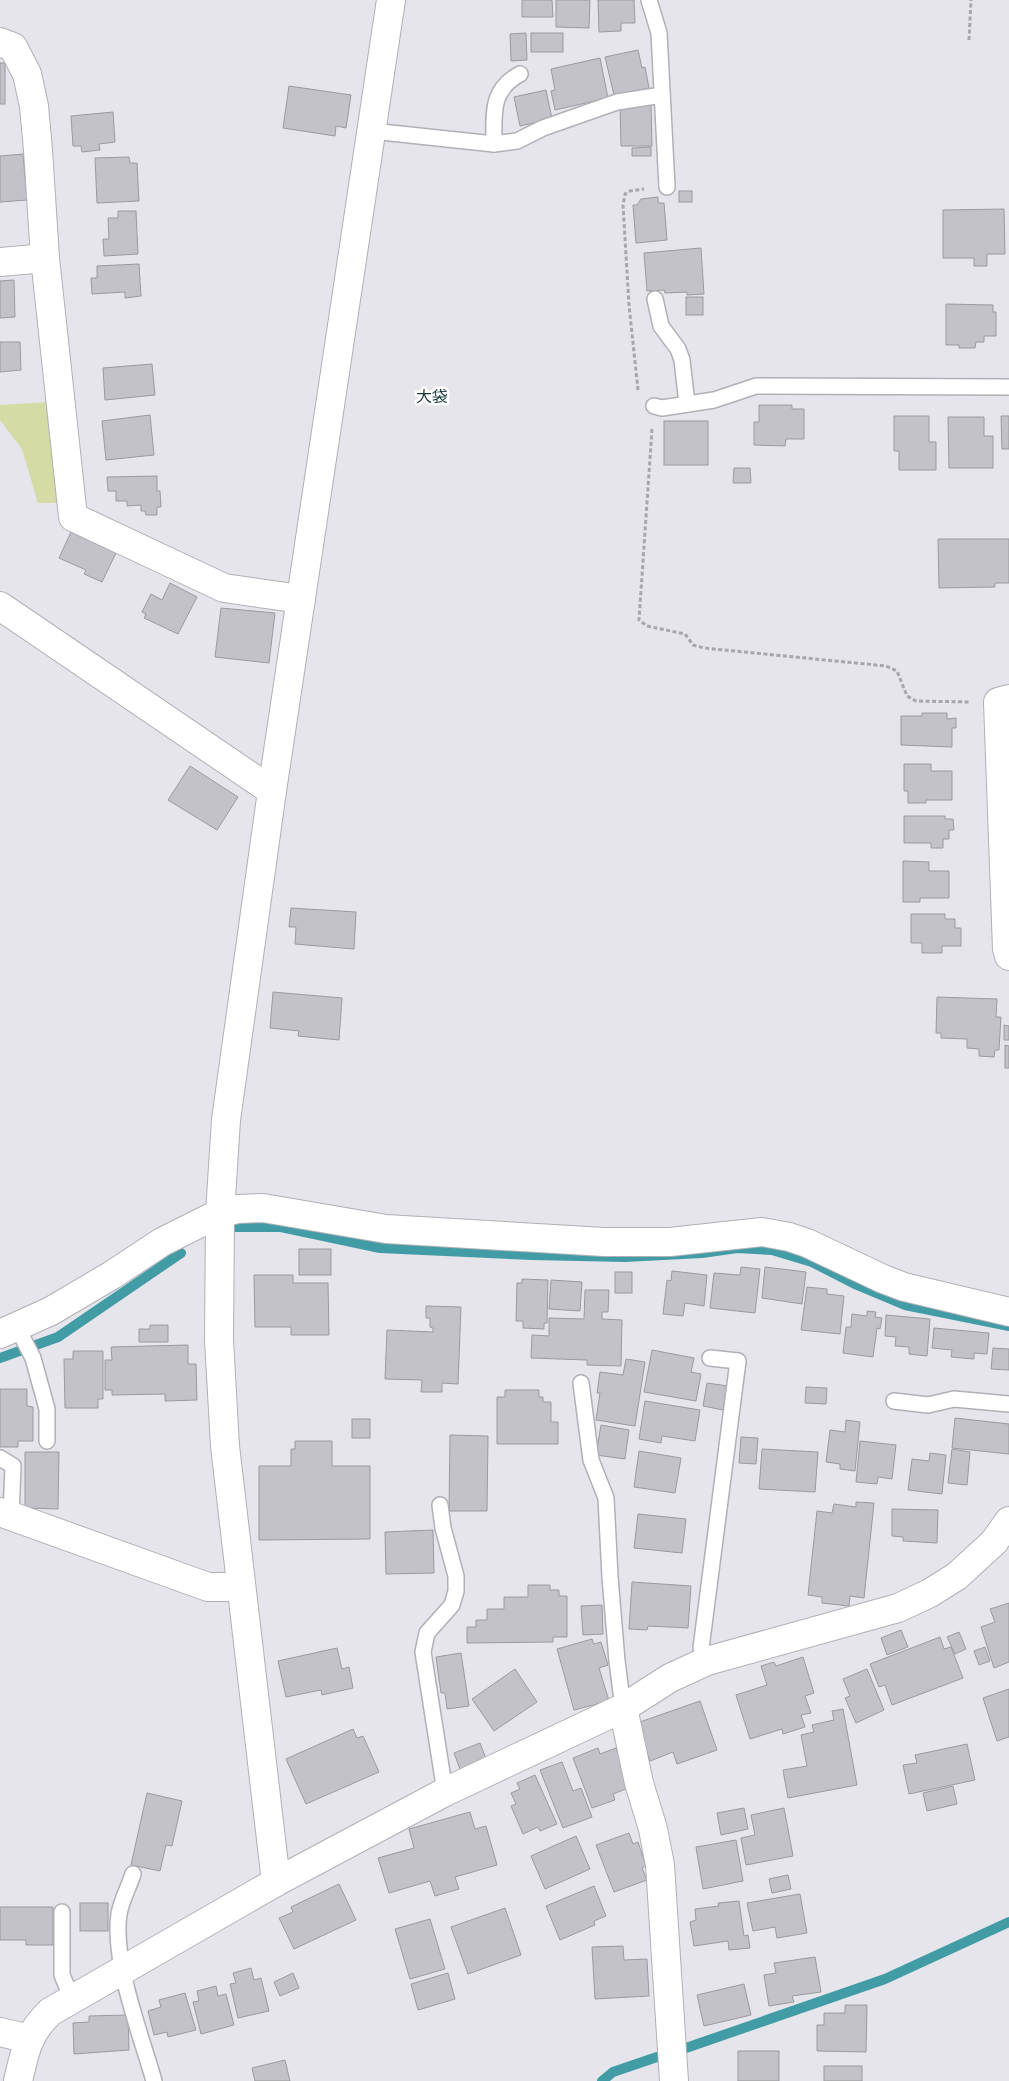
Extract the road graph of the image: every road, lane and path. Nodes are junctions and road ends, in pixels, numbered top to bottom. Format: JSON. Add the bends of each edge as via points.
{"nodes":[{"id":1,"x":391,"y":0,"type":"edge"},
{"id":2,"x":649,"y":0,"type":"edge"},
{"id":3,"x":971,"y":0,"type":"edge"},
{"id":4,"x":969,"y":40,"type":"dead end"},
{"id":5,"x":0,"y":42,"type":"edge"},
{"id":6,"x":520,"y":74,"type":"dead end"},
{"id":7,"x":662,"y":95,"type":"junction"},
{"id":8,"x":372,"y":131,"type":"junction"},
{"id":9,"x":494,"y":144,"type":"junction"},
{"id":10,"x":666,"y":187,"type":"joint"},
{"id":11,"x":45,"y":258,"type":"junction"},
{"id":12,"x":0,"y":262,"type":"edge"},
{"id":13,"x":655,"y":299,"type":"dead end"},
{"id":14,"x":1009,"y":387,"type":"edge"},
{"id":15,"x":639,"y":398,"type":"dead end"},
{"id":16,"x":687,"y":404,"type":"junction"},
{"id":17,"x":654,"y":406,"type":"joint"},
{"id":18,"x":301,"y":599,"type":"junction"},
{"id":19,"x":0,"y":606,"type":"edge"},
{"id":20,"x":1004,"y":701,"type":"edge"},
{"id":21,"x":272,"y":791,"type":"junction"},
{"id":22,"x":1009,"y":956,"type":"edge"},
{"id":23,"x":220,"y":1214,"type":"junction"},
{"id":24,"x":1009,"y":1312,"type":"edge"},
{"id":25,"x":8,"y":1331,"type":"edge"},
{"id":26,"x":710,"y":1358,"type":"dead end"},
{"id":27,"x":581,"y":1383,"type":"dead end"},
{"id":28,"x":894,"y":1401,"type":"dead end"},
{"id":29,"x":1009,"y":1404,"type":"edge"},
{"id":30,"x":46,"y":1441,"type":"dead end"},
{"id":31,"x":0,"y":1458,"type":"edge"},
{"id":32,"x":440,"y":1505,"type":"dead end"},
{"id":33,"x":5,"y":1514,"type":"edge"},
{"id":34,"x":1007,"y":1530,"type":"edge"},
{"id":35,"x":241,"y":1587,"type":"junction"},
{"id":36,"x":708,"y":1661,"type":"junction"},
{"id":37,"x":624,"y":1708,"type":"junction"},
{"id":38,"x":444,"y":1792,"type":"junction"},
{"id":39,"x":134,"y":1874,"type":"dead end"},
{"id":40,"x":276,"y":1882,"type":"junction"},
{"id":41,"x":62,"y":1912,"type":"dead end"},
{"id":42,"x":122,"y":1971,"type":"junction"},
{"id":43,"x":72,"y":1998,"type":"junction"},
{"id":44,"x":0,"y":2032,"type":"edge"},
{"id":45,"x":30,"y":2039,"type":"junction"},
{"id":46,"x":18,"y":2081,"type":"edge"},
{"id":47,"x":154,"y":2081,"type":"edge"},
{"id":48,"x":674,"y":2081,"type":"edge"}],
"edges":[{"from":1,"to":8,"type":"street"},
{"from":2,"to":7,"type":"lane","via":[[659,32]]},
{"from":3,"to":4,"type":"path"},
{"from":5,"to":11,"type":"street","via":[[13,47],[27,74],[32,98]]},
{"from":6,"to":9,"type":"lane","via":[[499,91],[494,111]]},
{"from":7,"to":9,"type":"lane","via":[[617,102],[542,128],[516,141]]},
{"from":7,"to":10,"type":"lane"},
{"from":8,"to":9,"type":"lane"},
{"from":8,"to":18,"type":"street"},
{"from":10,"to":15,"type":"path","via":[[625,194],[629,305]]},
{"from":11,"to":12,"type":"street"},
{"from":11,"to":18,"type":"street","via":[[72,517],[224,588]]},
{"from":13,"to":16,"type":"lane","via":[[661,326],[682,360]]},
{"from":14,"to":16,"type":"lane","via":[[756,386],[714,400]]},
{"from":16,"to":17,"type":"lane"},
{"from":17,"to":20,"type":"path","via":[[639,620],[646,626],[685,634],[693,645],[704,648],[886,666],[898,671],[907,696],[916,701]]},
{"from":18,"to":21,"type":"street"},
{"from":19,"to":21,"type":"street"},
{"from":20,"to":22,"type":"street","via":[[1006,949]]},
{"from":21,"to":23,"type":"street","via":[[226,1120]]},
{"from":23,"to":24,"type":"street","via":[[238,1209],[264,1208],[386,1229],[604,1242],[670,1242],[762,1232],[789,1236],[904,1287]]},
{"from":23,"to":25,"type":"street","via":[[162,1242],[51,1311]]},
{"from":23,"to":35,"type":"street","via":[[222,1403]]},
{"from":25,"to":30,"type":"lane","via":[[33,1358],[47,1409]]},
{"from":26,"to":36,"type":"lane","via":[[738,1361],[702,1648]]},
{"from":27,"to":37,"type":"lane","via":[[591,1460],[606,1498],[617,1661]]},
{"from":28,"to":29,"type":"lane","via":[[928,1405],[954,1399]]},
{"from":31,"to":33,"type":"lane","via":[[13,1466]]},
{"from":32,"to":38,"type":"lane","via":[[456,1576],[456,1591],[452,1605],[427,1633],[423,1652]]},
{"from":33,"to":35,"type":"street","via":[[208,1587]]},
{"from":34,"to":36,"type":"street","via":[[957,1576],[898,1608]]},
{"from":35,"to":40,"type":"street"},
{"from":36,"to":37,"type":"street","via":[[670,1678]]},
{"from":37,"to":38,"type":"street"},
{"from":37,"to":48,"type":"street","via":[[660,1865]]},
{"from":38,"to":40,"type":"street"},
{"from":39,"to":42,"type":"lane","via":[[119,1912]]},
{"from":40,"to":42,"type":"street"},
{"from":41,"to":43,"type":"lane","via":[[62,1975]]},
{"from":42,"to":43,"type":"street"},
{"from":42,"to":47,"type":"lane"},
{"from":43,"to":45,"type":"street","via":[[50,2012],[37,2025]]},
{"from":44,"to":45,"type":"street"},
{"from":45,"to":46,"type":"street"}]}
